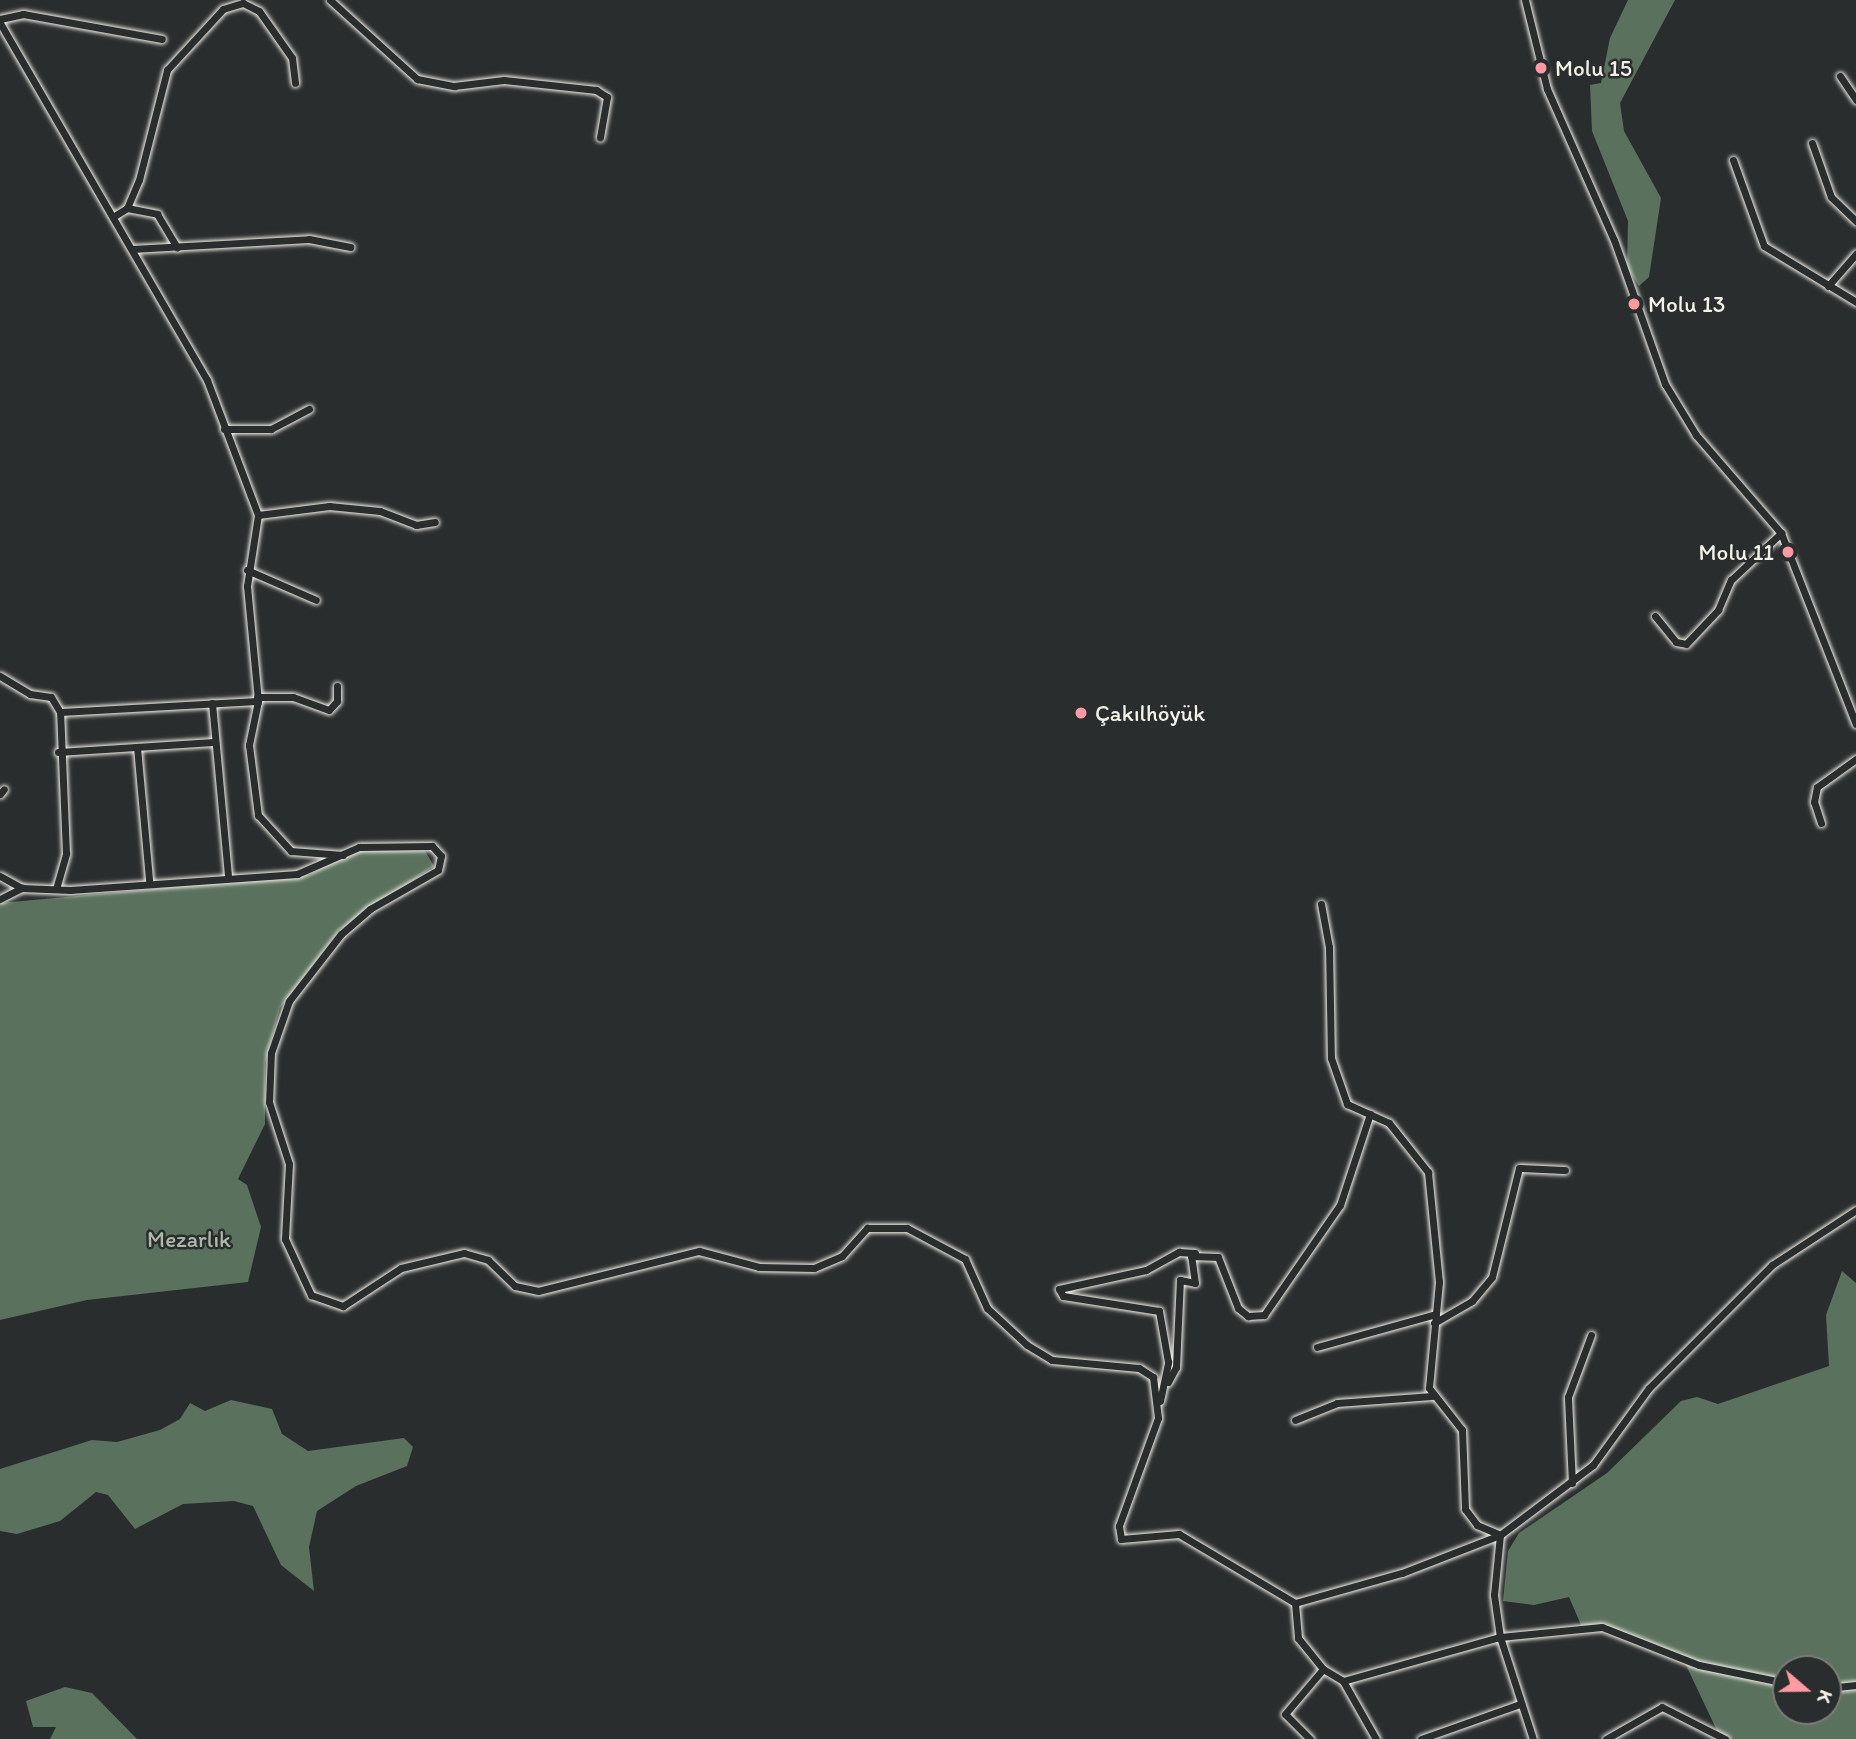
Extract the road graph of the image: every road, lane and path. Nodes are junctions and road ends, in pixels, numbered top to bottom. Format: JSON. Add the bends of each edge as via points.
{"nodes":[{"id":1,"x":330,"y":0,"type":"edge"},
{"id":2,"x":1525,"y":0,"type":"edge"},
{"id":3,"x":0,"y":21,"type":"edge"},
{"id":4,"x":162,"y":39,"type":"dead end"},
{"id":5,"x":1840,"y":76,"type":"dead end"},
{"id":6,"x":295,"y":83,"type":"dead end"},
{"id":7,"x":1856,"y":100,"type":"edge"},
{"id":8,"x":600,"y":136,"type":"dead end"},
{"id":9,"x":1812,"y":143,"type":"dead end"},
{"id":10,"x":1733,"y":160,"type":"dead end"},
{"id":11,"x":127,"y":208,"type":"junction"},
{"id":12,"x":116,"y":215,"type":"junction"},
{"id":13,"x":1856,"y":221,"type":"edge"},
{"id":14,"x":177,"y":247,"type":"junction"},
{"id":15,"x":350,"y":247,"type":"dead end"},
{"id":16,"x":132,"y":250,"type":"junction"},
{"id":17,"x":1856,"y":254,"type":"edge"},
{"id":18,"x":1828,"y":286,"type":"junction"},
{"id":19,"x":1856,"y":302,"type":"edge"},
{"id":20,"x":309,"y":410,"type":"dead end"},
{"id":21,"x":224,"y":429,"type":"junction"},
{"id":22,"x":258,"y":514,"type":"junction"},
{"id":23,"x":435,"y":522,"type":"dead end"},
{"id":24,"x":1781,"y":533,"type":"junction"},
{"id":25,"x":247,"y":570,"type":"junction"},
{"id":26,"x":316,"y":600,"type":"dead end"},
{"id":27,"x":1655,"y":616,"type":"dead end"},
{"id":28,"x":0,"y":676,"type":"edge"},
{"id":29,"x":337,"y":686,"type":"dead end"},
{"id":30,"x":257,"y":699,"type":"junction"},
{"id":31,"x":212,"y":703,"type":"junction"},
{"id":32,"x":60,"y":712,"type":"junction"},
{"id":33,"x":1856,"y":724,"type":"edge"},
{"id":34,"x":214,"y":742,"type":"junction"},
{"id":35,"x":137,"y":747,"type":"junction"},
{"id":36,"x":58,"y":752,"type":"junction"},
{"id":37,"x":1856,"y":759,"type":"edge"},
{"id":38,"x":1821,"y":823,"type":"dead end"},
{"id":39,"x":346,"y":855,"type":"junction"},
{"id":40,"x":228,"y":875,"type":"junction"},
{"id":41,"x":0,"y":876,"type":"edge"},
{"id":42,"x":149,"y":880,"type":"junction"},
{"id":43,"x":22,"y":888,"type":"junction"},
{"id":44,"x":56,"y":890,"type":"junction"},
{"id":45,"x":0,"y":899,"type":"edge"},
{"id":46,"x":1321,"y":904,"type":"dead end"},
{"id":47,"x":1370,"y":1114,"type":"junction"},
{"id":48,"x":1564,"y":1170,"type":"dead end"},
{"id":49,"x":1856,"y":1210,"type":"edge"},
{"id":50,"x":1195,"y":1253,"type":"junction"},
{"id":51,"x":1435,"y":1318,"type":"junction"},
{"id":52,"x":1591,"y":1335,"type":"dead end"},
{"id":53,"x":1317,"y":1347,"type":"dead end"},
{"id":54,"x":1168,"y":1382,"type":"junction"},
{"id":55,"x":1432,"y":1396,"type":"junction"},
{"id":56,"x":1160,"y":1401,"type":"junction"},
{"id":57,"x":1295,"y":1420,"type":"dead end"},
{"id":58,"x":1572,"y":1483,"type":"junction"},
{"id":59,"x":1500,"y":1535,"type":"junction"},
{"id":60,"x":1295,"y":1603,"type":"junction"},
{"id":61,"x":1500,"y":1637,"type":"junction"},
{"id":62,"x":1323,"y":1669,"type":"junction"},
{"id":63,"x":1772,"y":1680,"type":"edge"},
{"id":64,"x":1343,"y":1681,"type":"junction"},
{"id":65,"x":1521,"y":1704,"type":"junction"},
{"id":66,"x":1534,"y":1738,"type":"edge"},
{"id":67,"x":1310,"y":1739,"type":"edge"},
{"id":68,"x":1376,"y":1739,"type":"edge"},
{"id":69,"x":1421,"y":1739,"type":"edge"},
{"id":70,"x":1606,"y":1739,"type":"edge"},
{"id":71,"x":1725,"y":1739,"type":"edge"}],
"edges":[{"from":1,"to":8,"type":"street","via":[[417,79],[454,86],[505,80],[596,90],[607,97]]},
{"from":2,"to":24,"type":"street","via":[[1548,89],[1614,240],[1665,384],[1696,435]]},
{"from":3,"to":4,"type":"street","via":[[23,14]]},
{"from":3,"to":12,"type":"street","via":[[82,171]]},
{"from":5,"to":7,"type":"street"},
{"from":6,"to":11,"type":"street","via":[[292,58],[259,11],[243,3],[223,9],[164,77]]},
{"from":9,"to":13,"type":"street","via":[[1831,197]]},
{"from":10,"to":18,"type":"street","via":[[1764,246]]},
{"from":11,"to":12,"type":"street"},
{"from":11,"to":14,"type":"street","via":[[157,214]]},
{"from":12,"to":16,"type":"street"},
{"from":14,"to":15,"type":"street","via":[[309,239]]},
{"from":14,"to":16,"type":"street"},
{"from":16,"to":21,"type":"street","via":[[207,380]]},
{"from":17,"to":18,"type":"street"},
{"from":18,"to":19,"type":"street"},
{"from":20,"to":21,"type":"street","via":[[271,429]]},
{"from":21,"to":22,"type":"street"},
{"from":22,"to":23,"type":"street","via":[[329,506],[380,511],[416,524]]},
{"from":22,"to":25,"type":"street"},
{"from":24,"to":27,"type":"street","via":[[1731,580],[1718,610],[1686,644],[1676,642]]},
{"from":24,"to":33,"type":"street"},
{"from":25,"to":26,"type":"street"},
{"from":25,"to":30,"type":"street"},
{"from":28,"to":32,"type":"street","via":[[30,694],[51,697]]},
{"from":29,"to":30,"type":"street","via":[[337,701],[329,710],[293,697]]},
{"from":30,"to":31,"type":"street"},
{"from":30,"to":39,"type":"street","via":[[250,746],[262,823],[290,851]]},
{"from":31,"to":32,"type":"street"},
{"from":31,"to":34,"type":"street"},
{"from":32,"to":36,"type":"street"},
{"from":34,"to":35,"type":"street"},
{"from":34,"to":40,"type":"street"},
{"from":35,"to":36,"type":"street"},
{"from":35,"to":42,"type":"street"},
{"from":36,"to":44,"type":"street","via":[[66,853]]},
{"from":37,"to":38,"type":"street","via":[[1817,787],[1814,802]]},
{"from":39,"to":40,"type":"street","via":[[296,874]]},
{"from":39,"to":56,"type":"street","via":[[382,844],[428,845],[442,861],[341,934],[289,1001],[271,1053],[269,1102],[289,1164],[285,1240],[320,1302],[343,1306],[401,1268],[464,1253],[488,1260],[515,1286],[538,1291],[699,1251],[759,1267],[814,1268],[842,1255],[867,1228],[887,1224],[926,1236],[965,1259],[987,1308],[1027,1345],[1080,1366],[1139,1368],[1153,1377]]},
{"from":40,"to":42,"type":"street"},
{"from":41,"to":43,"type":"street"},
{"from":42,"to":44,"type":"street"},
{"from":43,"to":44,"type":"street"},
{"from":43,"to":45,"type":"street"},
{"from":46,"to":47,"type":"street","via":[[1329,954],[1331,1058],[1347,1104]]},
{"from":47,"to":50,"type":"street","via":[[1340,1205],[1264,1315],[1244,1314],[1222,1262]]},
{"from":47,"to":51,"type":"street","via":[[1393,1127],[1427,1168],[1438,1270]]},
{"from":48,"to":51,"type":"street","via":[[1519,1168],[1492,1277],[1472,1301]]},
{"from":49,"to":58,"type":"street","via":[[1772,1265],[1650,1388],[1613,1441]]},
{"from":50,"to":54,"type":"street","via":[[1195,1283],[1180,1280],[1175,1367]]},
{"from":50,"to":54,"type":"street","via":[[1179,1252],[1146,1270],[1059,1289],[1065,1296],[1159,1311],[1165,1322]]},
{"from":51,"to":53,"type":"street"},
{"from":51,"to":55,"type":"street"},
{"from":52,"to":58,"type":"street","via":[[1568,1397]]},
{"from":54,"to":56,"type":"street"},
{"from":55,"to":57,"type":"street","via":[[1337,1403]]},
{"from":55,"to":59,"type":"street","via":[[1462,1430],[1468,1514]]},
{"from":56,"to":60,"type":"street","via":[[1119,1536],[1131,1542],[1162,1531],[1180,1534]]},
{"from":58,"to":59,"type":"street"},
{"from":59,"to":60,"type":"street","via":[[1402,1573]]},
{"from":59,"to":61,"type":"street","via":[[1494,1595]]},
{"from":60,"to":62,"type":"street","via":[[1298,1638]]},
{"from":61,"to":63,"type":"street","via":[[1602,1627],[1699,1665]]},
{"from":61,"to":64,"type":"street"},
{"from":61,"to":65,"type":"street"},
{"from":62,"to":64,"type":"street"},
{"from":62,"to":67,"type":"street","via":[[1285,1714]]},
{"from":64,"to":68,"type":"street"},
{"from":65,"to":66,"type":"street"},
{"from":65,"to":69,"type":"street"},
{"from":70,"to":71,"type":"street","via":[[1662,1707]]}]}
